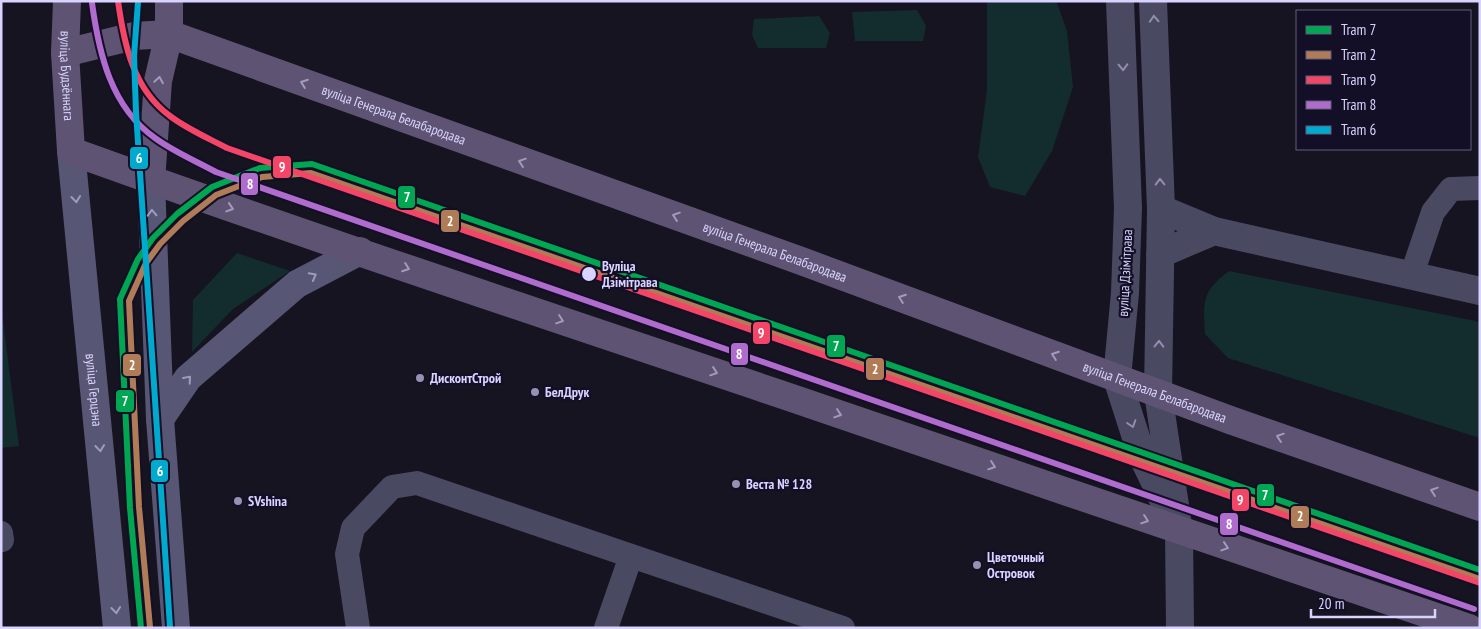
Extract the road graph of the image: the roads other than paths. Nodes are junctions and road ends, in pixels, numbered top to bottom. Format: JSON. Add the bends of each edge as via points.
{"nodes":[{"id":1,"x":68,"y":1,"type":"edge"},
{"id":2,"x":169,"y":1,"type":"edge"},
{"id":3,"x":1120,"y":1,"type":"edge"},
{"id":4,"x":1153,"y":1,"type":"edge"},
{"id":5,"x":169,"y":34,"type":"junction"},
{"id":6,"x":65,"y":53,"type":"junction"},
{"id":7,"x":71,"y":151,"type":"junction"},
{"id":8,"x":151,"y":181,"type":"junction"},
{"id":9,"x":1480,"y":188,"type":"edge"},
{"id":10,"x":1160,"y":209,"type":"junction"},
{"id":11,"x":1214,"y":231,"type":"junction"},
{"id":12,"x":360,"y":251,"type":"junction"},
{"id":13,"x":1160,"y":254,"type":"junction"},
{"id":14,"x":1411,"y":277,"type":"junction"},
{"id":15,"x":1480,"y":291,"type":"edge"},
{"id":16,"x":1117,"y":378,"type":"junction"},
{"id":17,"x":1158,"y":393,"type":"junction"},
{"id":18,"x":160,"y":419,"type":"junction"},
{"id":19,"x":1480,"y":507,"type":"edge"},
{"id":20,"x":1179,"y":532,"type":"junction"},
{"id":21,"x":631,"y":556,"type":"junction"},
{"id":22,"x":117,"y":628,"type":"edge"},
{"id":23,"x":176,"y":628,"type":"edge"},
{"id":24,"x":358,"y":628,"type":"edge"},
{"id":25,"x":606,"y":628,"type":"edge"},
{"id":26,"x":843,"y":628,"type":"edge"},
{"id":27,"x":1180,"y":628,"type":"edge"},
{"id":28,"x":1468,"y":628,"type":"edge"}],
"edges":[{"from":1,"to":6,"type":"main road","name":"вуліца Будзённага"},
{"from":2,"to":5,"type":"main road"},
{"from":3,"to":16,"type":"street","name":"вуліца Дзімітрава","one_way":true,"via":[[1128,208]]},
{"from":10,"to":4,"type":"street","name":"вуліца Дзімітрава","one_way":true},
{"from":5,"to":6,"type":"main road","name":"вуліца Генерала Белабародава","via":[[134,36]]},
{"from":8,"to":5,"type":"main road","one_way":true,"via":[[158,81]]},
{"from":16,"to":5,"type":"main road","name":"вуліца Генерала Белабародава","one_way":true},
{"from":6,"to":7,"type":"main road","name":"вуліца Будзённага"},
{"from":7,"to":8,"type":"main road"},
{"from":7,"to":22,"type":"main road","name":"вуліца Герцэна","one_way":true},
{"from":8,"to":12,"type":"main road","one_way":true},
{"from":18,"to":8,"type":"main road","one_way":true},
{"from":9,"to":14,"type":"lane","via":[[1451,190],[1433,212]]},
{"from":10,"to":11,"type":"street"},
{"from":10,"to":13,"type":"street","name":"вуліца Дзімітрава"},
{"from":11,"to":13,"type":"street"},
{"from":11,"to":14,"type":"street"},
{"from":18,"to":12,"type":"main road","one_way":true,"via":[[188,378],[297,284]]},
{"from":12,"to":20,"type":"main road","one_way":true},
{"from":17,"to":13,"type":"street","name":"вуліца Дзімітрава","one_way":true},
{"from":14,"to":15,"type":"street"},
{"from":16,"to":17,"type":"main road","name":"вуліца Генерала Белабародава"},
{"from":16,"to":20,"type":"street","name":"вуліца Дзімітрава","one_way":true,"via":[[1141,453]]},
{"from":19,"to":17,"type":"main road","name":"вуліца Генерала Белабародава","one_way":true},
{"from":17,"to":20,"type":"street","name":"вуліца Дзімітрава"},
{"from":18,"to":23,"type":"main road"},
{"from":20,"to":27,"type":"street","name":"вуліца Дзімітрава"},
{"from":20,"to":28,"type":"main road","one_way":true},
{"from":21,"to":24,"type":"lane","via":[[417,483],[392,487],[353,528],[347,554]]},
{"from":21,"to":25,"type":"lane"},
{"from":21,"to":26,"type":"lane"}]}
